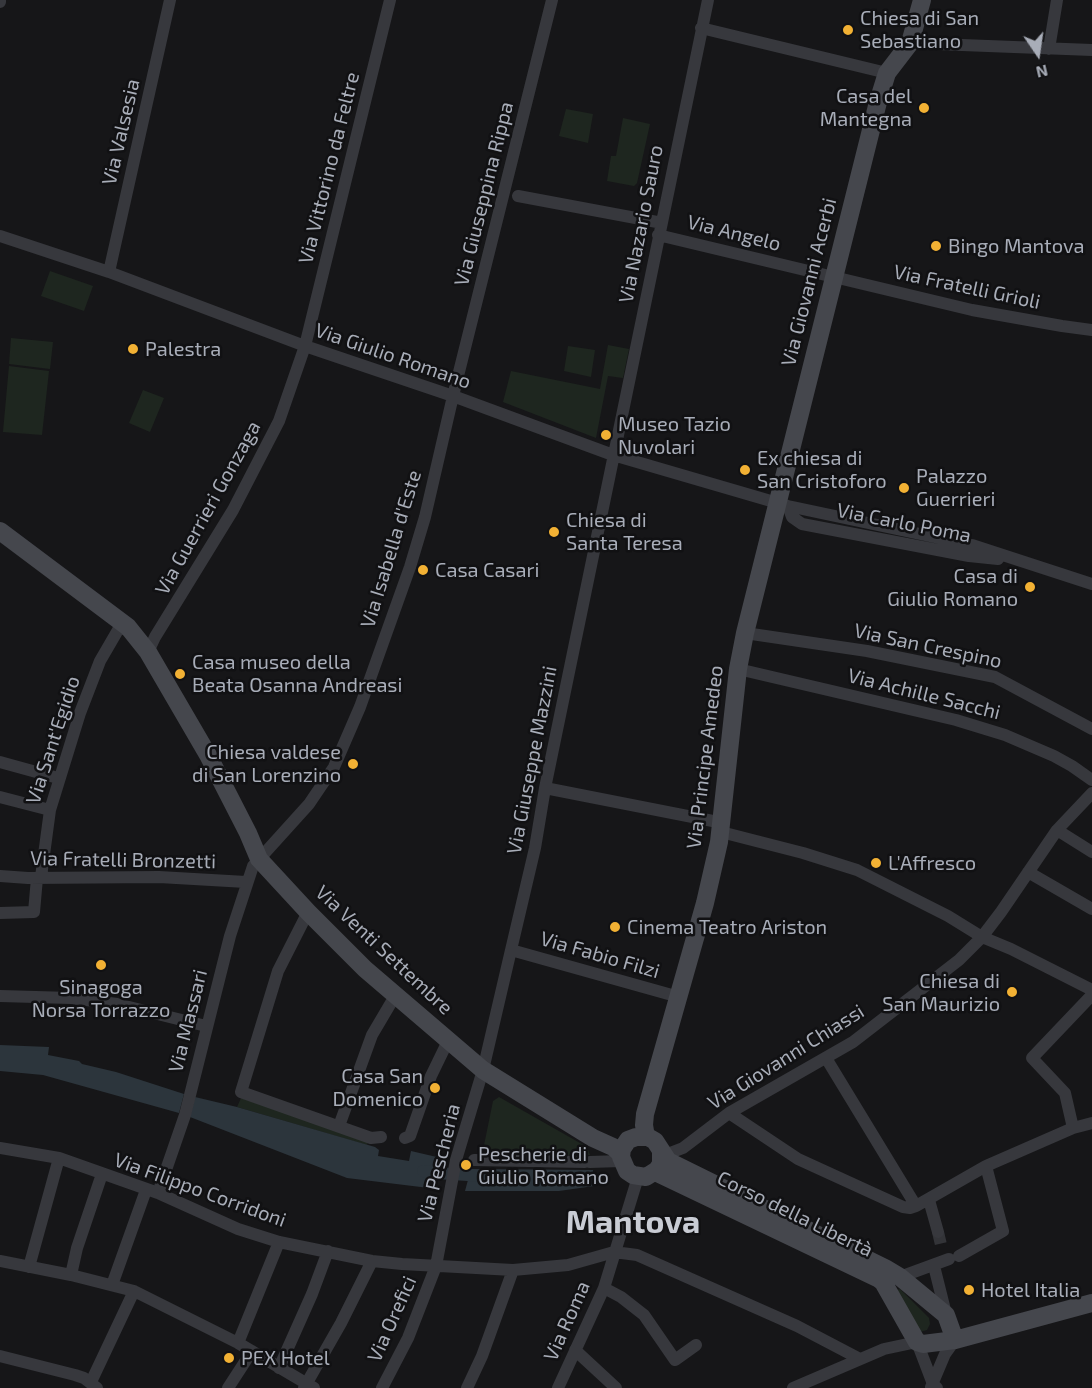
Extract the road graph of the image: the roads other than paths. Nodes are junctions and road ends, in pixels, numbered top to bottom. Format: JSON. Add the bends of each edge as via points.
{"nodes":[{"id":1,"x":170,"y":0,"type":"edge"},
{"id":2,"x":390,"y":0,"type":"edge"},
{"id":3,"x":552,"y":0,"type":"edge"},
{"id":4,"x":708,"y":0,"type":"edge"},
{"id":5,"x":922,"y":0,"type":"edge"},
{"id":6,"x":1057,"y":0,"type":"edge"},
{"id":7,"x":701,"y":28,"type":"junction"},
{"id":8,"x":910,"y":43,"type":"junction"},
{"id":9,"x":1048,"y":49,"type":"junction"},
{"id":10,"x":1092,"y":50,"type":"edge"},
{"id":11,"x":887,"y":73,"type":"junction"},
{"id":12,"x":518,"y":196,"type":"dead end"},
{"id":13,"x":658,"y":228,"type":"junction"},
{"id":14,"x":0,"y":236,"type":"edge"},
{"id":15,"x":109,"y":272,"type":"junction"},
{"id":16,"x":835,"y":278,"type":"junction"},
{"id":17,"x":1092,"y":330,"type":"edge"},
{"id":18,"x":305,"y":346,"type":"junction"},
{"id":19,"x":453,"y":396,"type":"junction"},
{"id":20,"x":613,"y":456,"type":"junction"},
{"id":21,"x":783,"y":505,"type":"junction"},
{"id":22,"x":0,"y":531,"type":"edge"},
{"id":23,"x":1092,"y":584,"type":"edge"},
{"id":24,"x":128,"y":627,"type":"junction"},
{"id":25,"x":745,"y":633,"type":"junction"},
{"id":26,"x":148,"y":652,"type":"junction"},
{"id":27,"x":738,"y":669,"type":"junction"},
{"id":28,"x":1092,"y":729,"type":"edge"},
{"id":29,"x":0,"y":762,"type":"edge"},
{"id":30,"x":58,"y":778,"type":"junction"},
{"id":31,"x":1092,"y":780,"type":"edge"},
{"id":32,"x":545,"y":788,"type":"junction"},
{"id":33,"x":1092,"y":793,"type":"edge"},
{"id":34,"x":0,"y":797,"type":"edge"},
{"id":35,"x":50,"y":810,"type":"junction"},
{"id":36,"x":722,"y":827,"type":"junction"},
{"id":37,"x":1057,"y":830,"type":"junction"},
{"id":38,"x":1092,"y":852,"type":"edge"},
{"id":39,"x":259,"y":859,"type":"junction"},
{"id":40,"x":1028,"y":872,"type":"junction"},
{"id":41,"x":0,"y":876,"type":"edge"},
{"id":42,"x":39,"y":878,"type":"junction"},
{"id":43,"x":246,"y":882,"type":"junction"},
{"id":44,"x":1092,"y":909,"type":"edge"},
{"id":45,"x":308,"y":912,"type":"junction"},
{"id":46,"x":0,"y":913,"type":"edge"},
{"id":47,"x":982,"y":937,"type":"junction"},
{"id":48,"x":511,"y":950,"type":"junction"},
{"id":49,"x":1092,"y":990,"type":"edge"},
{"id":50,"x":1092,"y":995,"type":"edge"},
{"id":51,"x":0,"y":996,"type":"edge"},
{"id":52,"x":395,"y":996,"type":"junction"},
{"id":53,"x":679,"y":997,"type":"junction"},
{"id":54,"x":206,"y":1026,"type":"junction"},
{"id":55,"x":448,"y":1041,"type":"junction"},
{"id":56,"x":826,"y":1058,"type":"junction"},
{"id":57,"x":483,"y":1070,"type":"junction"},
{"id":58,"x":729,"y":1113,"type":"junction"},
{"id":59,"x":1092,"y":1123,"type":"edge"},
{"id":60,"x":339,"y":1126,"type":"junction"},
{"id":61,"x":645,"y":1128,"type":"junction"},
{"id":62,"x":1073,"y":1128,"type":"junction"},
{"id":63,"x":381,"y":1137,"type":"dead end"},
{"id":64,"x":405,"y":1138,"type":"dead end"},
{"id":65,"x":0,"y":1148,"type":"edge"},
{"id":66,"x":661,"y":1153,"type":"junction"},
{"id":67,"x":59,"y":1158,"type":"junction"},
{"id":68,"x":621,"y":1158,"type":"junction"},
{"id":69,"x":474,"y":1160,"type":"dead end"},
{"id":70,"x":986,"y":1166,"type":"junction"},
{"id":71,"x":102,"y":1174,"type":"junction"},
{"id":72,"x":646,"y":1174,"type":"junction"},
{"id":73,"x":692,"y":1181,"type":"junction"},
{"id":74,"x":152,"y":1192,"type":"junction"},
{"id":75,"x":929,"y":1200,"type":"junction"},
{"id":76,"x":916,"y":1206,"type":"junction"},
{"id":77,"x":938,"y":1232,"type":"tunnel mouth"},
{"id":78,"x":279,"y":1242,"type":"junction"},
{"id":79,"x":328,"y":1251,"type":"junction"},
{"id":80,"x":614,"y":1252,"type":"junction"},
{"id":81,"x":946,"y":1258,"type":"junction"},
{"id":82,"x":0,"y":1261,"type":"edge"},
{"id":83,"x":372,"y":1261,"type":"junction"},
{"id":84,"x":436,"y":1266,"type":"junction"},
{"id":85,"x":29,"y":1267,"type":"junction"},
{"id":86,"x":513,"y":1270,"type":"junction"},
{"id":87,"x":71,"y":1275,"type":"junction"},
{"id":88,"x":890,"y":1280,"type":"junction"},
{"id":89,"x":112,"y":1285,"type":"junction"},
{"id":90,"x":603,"y":1288,"type":"junction"},
{"id":91,"x":134,"y":1291,"type":"junction"},
{"id":92,"x":1092,"y":1303,"type":"edge"},
{"id":93,"x":946,"y":1315,"type":"junction"},
{"id":94,"x":960,"y":1339,"type":"junction"},
{"id":95,"x":917,"y":1342,"type":"junction"},
{"id":96,"x":238,"y":1343,"type":"junction"},
{"id":97,"x":696,"y":1345,"type":"dead end"},
{"id":98,"x":575,"y":1350,"type":"junction"},
{"id":99,"x":252,"y":1351,"type":"junction"},
{"id":100,"x":0,"y":1356,"type":"edge"},
{"id":101,"x":860,"y":1359,"type":"junction"},
{"id":102,"x":279,"y":1368,"type":"junction"},
{"id":103,"x":94,"y":1385,"type":"edge"},
{"id":104,"x":308,"y":1386,"type":"edge"},
{"id":105,"x":933,"y":1387,"type":"edge"},
{"id":106,"x":228,"y":1388,"type":"edge"},
{"id":107,"x":382,"y":1388,"type":"edge"},
{"id":108,"x":467,"y":1388,"type":"edge"},
{"id":109,"x":558,"y":1388,"type":"edge"},
{"id":110,"x":616,"y":1388,"type":"edge"},
{"id":111,"x":792,"y":1388,"type":"edge"}],
"edges":[{"from":1,"to":15,"type":"street","name":"Via Valsesia"},
{"from":2,"to":18,"type":"street","name":"Via Vittorino da Feltre"},
{"from":3,"to":19,"type":"street","name":"Via Giuseppina Rippa"},
{"from":4,"to":7,"type":"street","name":"Via Nazario Sauro"},
{"from":5,"to":8,"type":"street"},
{"from":6,"to":9,"type":"street"},
{"from":7,"to":11,"type":"street"},
{"from":7,"to":13,"type":"street","name":"Via Nazario Sauro"},
{"from":8,"to":9,"type":"street"},
{"from":8,"to":11,"type":"street"},
{"from":9,"to":10,"type":"street"},
{"from":11,"to":16,"type":"street","name":"Via Giovanni Acerbi"},
{"from":12,"to":13,"type":"street","name":"Via Angelo"},
{"from":13,"to":16,"type":"street","name":"Via Angelo"},
{"from":13,"to":20,"type":"street","name":"Via Nazario Sauro"},
{"from":14,"to":15,"type":"street","name":"Via Giulio Romano"},
{"from":15,"to":18,"type":"street","name":"Via Giulio Romano"},
{"from":16,"to":17,"type":"street","name":"Via Fratelli Grioli","via":[[972,310]]},
{"from":16,"to":21,"type":"street","name":"Via Giovanni Acerbi"},
{"from":18,"to":19,"type":"street","name":"Via Giulio Romano"},
{"from":18,"to":26,"type":"street","name":"Via Guerrieri Gonzaga","via":[[279,421],[239,500]]},
{"from":19,"to":20,"type":"street","name":"Via Giulio Romano"},
{"from":19,"to":39,"type":"street","name":"Via Isabella d'Este","via":[[410,567],[347,741],[309,804]]},
{"from":20,"to":21,"type":"street","name":"Via Giulio Romano"},
{"from":20,"to":32,"type":"street","name":"Via Giuseppe Mazzini"},
{"from":21,"to":23,"type":"street","name":"Via Carlo Poma","via":[[972,545]]},
{"from":21,"to":25,"type":"street","name":"Via Principe Amedeo"},
{"from":22,"to":24,"type":"street","name":"Via Venti Settembre"},
{"from":24,"to":26,"type":"street","name":"Via Venti Settembre"},
{"from":24,"to":30,"type":"street","name":"Via Sant'Egidio","via":[[118,630],[100,661]]},
{"from":25,"to":27,"type":"street","name":"Via Principe Amedeo"},
{"from":25,"to":28,"type":"street","name":"Via San Crespino","via":[[867,651],[995,677]]},
{"from":26,"to":39,"type":"street","name":"Via Venti Settembre","via":[[208,755]]},
{"from":27,"to":31,"type":"street","name":"Via Achille Sacchi","via":[[1005,735],[1054,756]]},
{"from":27,"to":36,"type":"street","name":"Via Principe Amedeo"},
{"from":29,"to":30,"type":"street"},
{"from":30,"to":35,"type":"street","name":"Via Sant'Egidio"},
{"from":32,"to":36,"type":"street"},
{"from":32,"to":48,"type":"street","name":"Via Giuseppe Mazzini"},
{"from":33,"to":37,"type":"street","name":"Via Giovanni Chiassi"},
{"from":34,"to":35,"type":"street"},
{"from":35,"to":42,"type":"street","name":"Via Sant'Egidio"},
{"from":36,"to":47,"type":"street","via":[[857,870]]},
{"from":36,"to":53,"type":"street","name":"Via Principe Amedeo"},
{"from":37,"to":38,"type":"street"},
{"from":37,"to":40,"type":"street","name":"Via Giovanni Chiassi"},
{"from":39,"to":43,"type":"street","name":"Via Massari"},
{"from":39,"to":45,"type":"street","name":"Via Venti Settembre"},
{"from":40,"to":44,"type":"street"},
{"from":40,"to":47,"type":"street","name":"Via Giovanni Chiassi"},
{"from":41,"to":42,"type":"street","name":"Via Fratelli Bronzetti"},
{"from":42,"to":43,"type":"street","name":"Via Fratelli Bronzetti","via":[[159,877]]},
{"from":42,"to":46,"type":"street","name":"Via Sant'Egidio","via":[[34,912]]},
{"from":43,"to":54,"type":"street","name":"Via Massari"},
{"from":45,"to":52,"type":"street","name":"Via Venti Settembre"},
{"from":45,"to":60,"type":"street","via":[[278,971],[241,1092]]},
{"from":47,"to":49,"type":"street"},
{"from":47,"to":56,"type":"street","name":"Via Giovanni Chiassi","via":[[960,960],[888,1016]]},
{"from":48,"to":53,"type":"street","name":"Via Fabio Filzi"},
{"from":48,"to":57,"type":"street","name":"Via Giuseppe Mazzini"},
{"from":50,"to":62,"type":"street","via":[[1032,1058],[1065,1093]]},
{"from":51,"to":54,"type":"street","via":[[117,1004]]},
{"from":52,"to":55,"type":"street","name":"Via Venti Settembre"},
{"from":52,"to":60,"type":"street","via":[[372,1035]]},
{"from":53,"to":61,"type":"street","name":"Via Principe Amedeo"},
{"from":54,"to":74,"type":"street","name":"Via Massari","via":[[184,1115]]},
{"from":55,"to":57,"type":"street","name":"Via Venti Settembre"},
{"from":55,"to":64,"type":"street","via":[[410,1136]]},
{"from":56,"to":58,"type":"street","name":"Via Giovanni Chiassi"},
{"from":56,"to":76,"type":"street"},
{"from":57,"to":68,"type":"street","name":"Via Venti Settembre","via":[[613,1147]]},
{"from":57,"to":84,"type":"street","name":"Via Pescheria","via":[[456,1160]]},
{"from":58,"to":66,"type":"street","name":"Via Giovanni Chiassi","via":[[692,1143],[674,1152]]},
{"from":58,"to":76,"type":"street","via":[[798,1159],[903,1207]]},
{"from":59,"to":62,"type":"street"},
{"from":60,"to":63,"type":"street","via":[[371,1138]]},
{"from":61,"to":66,"type":"street"},
{"from":61,"to":68,"type":"street","via":[[628,1140]]},
{"from":62,"to":70,"type":"street"},
{"from":65,"to":67,"type":"street","name":"Via Filippo Corridoni"},
{"from":66,"to":72,"type":"street","via":[[661,1164]]},
{"from":66,"to":73,"type":"street"},
{"from":67,"to":71,"type":"street","name":"Via Filippo Corridoni"},
{"from":67,"to":85,"type":"street"},
{"from":68,"to":69,"type":"street","via":[[587,1162]]},
{"from":68,"to":72,"type":"street","via":[[627,1171]]},
{"from":70,"to":75,"type":"street"},
{"from":70,"to":81,"type":"street","via":[[1003,1231]]},
{"from":71,"to":74,"type":"street","name":"Via Filippo Corridoni"},
{"from":71,"to":87,"type":"street"},
{"from":72,"to":73,"type":"street"},
{"from":72,"to":80,"type":"street","name":"Via Roma"},
{"from":73,"to":88,"type":"street","name":"Corso della Libertà"},
{"from":74,"to":78,"type":"street","name":"Via Filippo Corridoni"},
{"from":74,"to":89,"type":"street","name":"Via Massari"},
{"from":75,"to":76,"type":"street"},
{"from":75,"to":77,"type":"street"},
{"from":78,"to":79,"type":"street","name":"Via Filippo Corridoni"},
{"from":78,"to":96,"type":"street"},
{"from":79,"to":83,"type":"street","name":"Via Filippo Corridoni"},
{"from":79,"to":102,"type":"street"},
{"from":80,"to":86,"type":"street","name":"Via Filippo Corridoni","via":[[568,1265]]},
{"from":80,"to":90,"type":"street","name":"Via Roma"},
{"from":80,"to":101,"type":"street","via":[[637,1255],[797,1326]]},
{"from":81,"to":88,"type":"street"},
{"from":81,"to":93,"type":"street"},
{"from":82,"to":85,"type":"street"},
{"from":83,"to":84,"type":"street","name":"Via Filippo Corridoni"},
{"from":83,"to":104,"type":"street"},
{"from":84,"to":86,"type":"street","name":"Via Filippo Corridoni"},
{"from":84,"to":107,"type":"street","name":"Via Orefici","via":[[408,1338]]},
{"from":85,"to":87,"type":"street"},
{"from":86,"to":108,"type":"street"},
{"from":87,"to":89,"type":"street"},
{"from":88,"to":93,"type":"street","name":"Corso della Libertà"},
{"from":88,"to":95,"type":"street"},
{"from":89,"to":91,"type":"street"},
{"from":90,"to":97,"type":"street","via":[[644,1315],[675,1360]]},
{"from":90,"to":98,"type":"street","name":"Via Roma"},
{"from":91,"to":96,"type":"street"},
{"from":91,"to":103,"type":"street"},
{"from":92,"to":94,"type":"street"},
{"from":93,"to":94,"type":"street"},
{"from":94,"to":95,"type":"street"},
{"from":94,"to":105,"type":"street","via":[[945,1354]]},
{"from":95,"to":101,"type":"street","via":[[884,1348]]},
{"from":95,"to":105,"type":"street"},
{"from":96,"to":99,"type":"street"},
{"from":98,"to":109,"type":"street","name":"Via Roma"},
{"from":98,"to":110,"type":"street"},
{"from":99,"to":102,"type":"street"},
{"from":99,"to":106,"type":"street"},
{"from":100,"to":103,"type":"street","via":[[75,1375]]},
{"from":101,"to":111,"type":"street"},
{"from":102,"to":104,"type":"street"}]}
